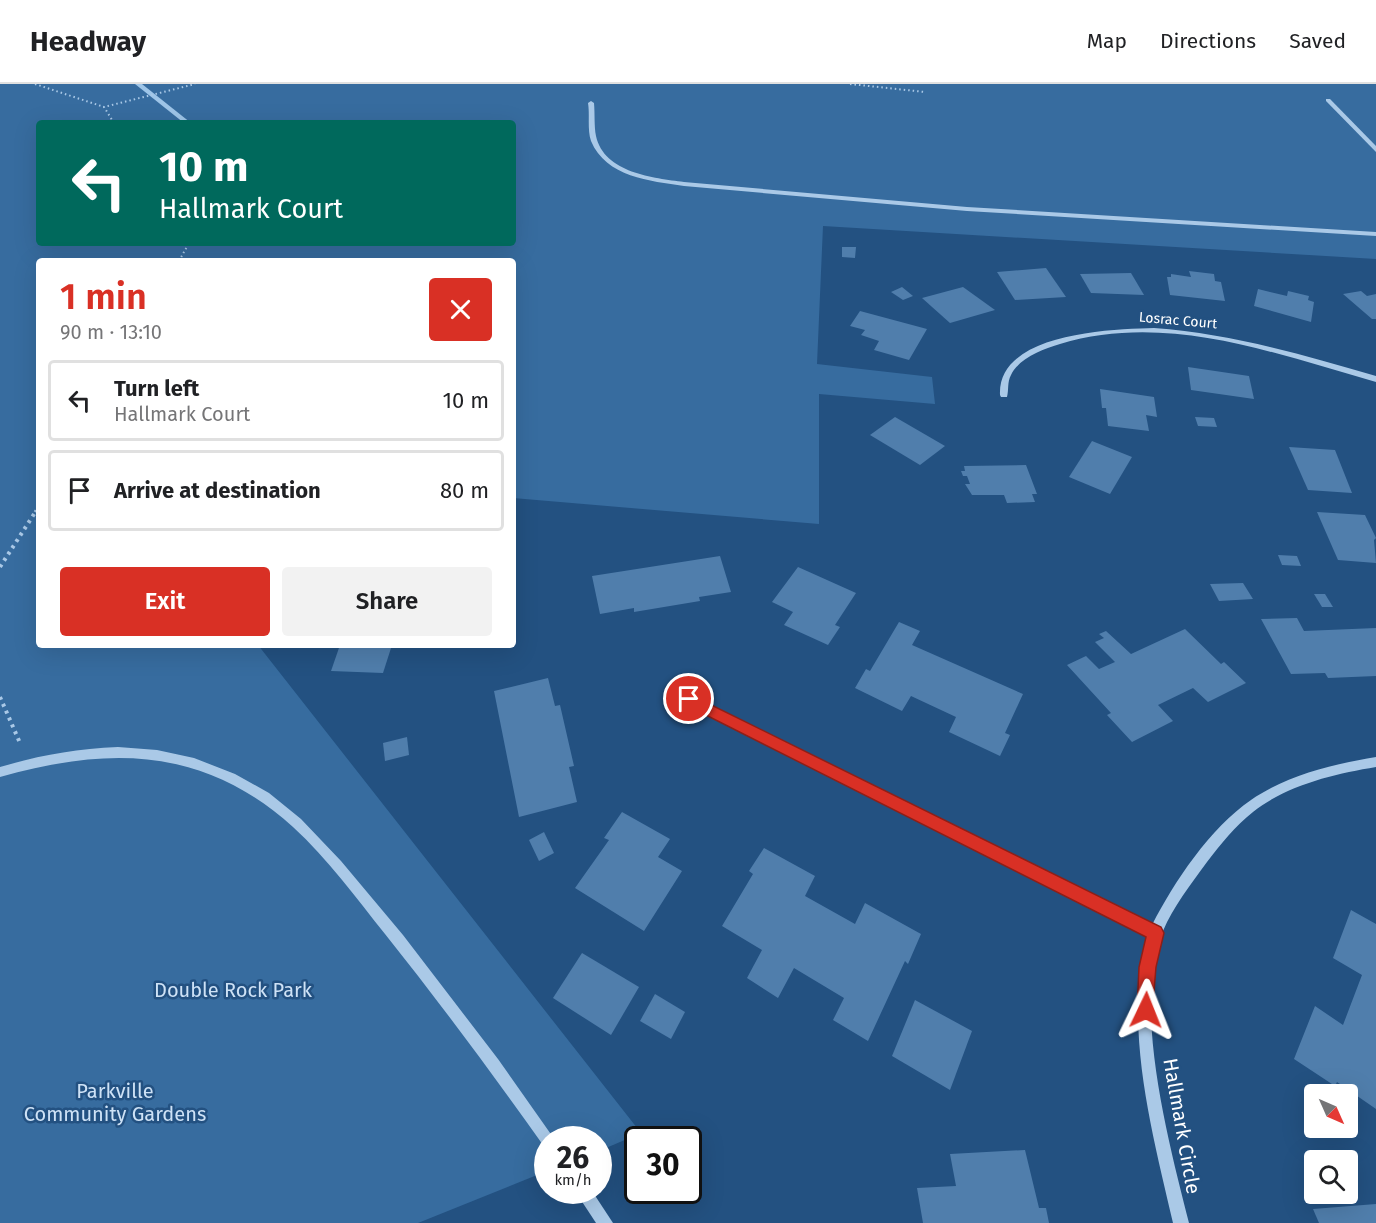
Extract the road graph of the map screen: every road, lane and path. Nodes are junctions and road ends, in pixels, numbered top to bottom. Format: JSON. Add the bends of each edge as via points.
{"nodes":[{"id":1,"x":35,"y":84,"type":"edge"},
{"id":2,"x":195,"y":84,"type":"edge"},
{"id":3,"x":850,"y":84,"type":"edge"},
{"id":4,"x":925,"y":92,"type":"dead end"},
{"id":5,"x":1328,"y":100,"type":"dead end"},
{"id":6,"x":591,"y":103,"type":"dead end"},
{"id":7,"x":104,"y":107,"type":"junction"},
{"id":8,"x":112,"y":120,"type":"edge"},
{"id":9,"x":1376,"y":150,"type":"edge"},
{"id":10,"x":1376,"y":234,"type":"edge"},
{"id":11,"x":1376,"y":380,"type":"edge"},
{"id":12,"x":1004,"y":395,"type":"dead end"},
{"id":13,"x":36,"y":512,"type":"edge"},
{"id":14,"x":0,"y":567,"type":"edge"},
{"id":15,"x":0,"y":697,"type":"edge"},
{"id":16,"x":689,"y":699,"type":"dead end"},
{"id":17,"x":29,"y":762,"type":"junction"},
{"id":18,"x":1376,"y":762,"type":"edge"},
{"id":19,"x":0,"y":772,"type":"edge"},
{"id":20,"x":1155,"y":933,"type":"junction"},
{"id":21,"x":538,"y":1126,"type":"edge"},
{"id":22,"x":592,"y":1204,"type":"edge"},
{"id":23,"x":605,"y":1223,"type":"edge"},
{"id":24,"x":1181,"y":1223,"type":"edge"}],
"edges":[{"from":1,"to":7,"type":"path"},
{"from":2,"to":7,"type":"path"},
{"from":3,"to":4,"type":"path"},
{"from":5,"to":9,"type":"street"},
{"from":6,"to":10,"type":"street","via":[[593,139],[598,147],[617,166],[644,178],[967,209]]},
{"from":7,"to":8,"type":"path"},
{"from":11,"to":12,"type":"street","name":"Losrac Court","via":[[1221,337],[1167,329],[1132,329],[1099,332],[1040,348],[1007,371],[1002,384]]},
{"from":13,"to":14,"type":"path"},
{"from":15,"to":17,"type":"path"},
{"from":16,"to":20,"type":"street"},
{"from":17,"to":19,"type":"street"},
{"from":17,"to":21,"type":"street","via":[[79,753],[132,752],[181,759],[221,771],[261,794],[296,822],[335,862],[484,1048]]},
{"from":18,"to":20,"type":"street","name":"Hallmark Circle","via":[[1309,779],[1263,799],[1223,832],[1185,880]]},
{"from":20,"to":24,"type":"street","name":"Hallmark Circle","via":[[1147,967],[1148,1046],[1158,1125]]},
{"from":22,"to":23,"type":"street"}]}
